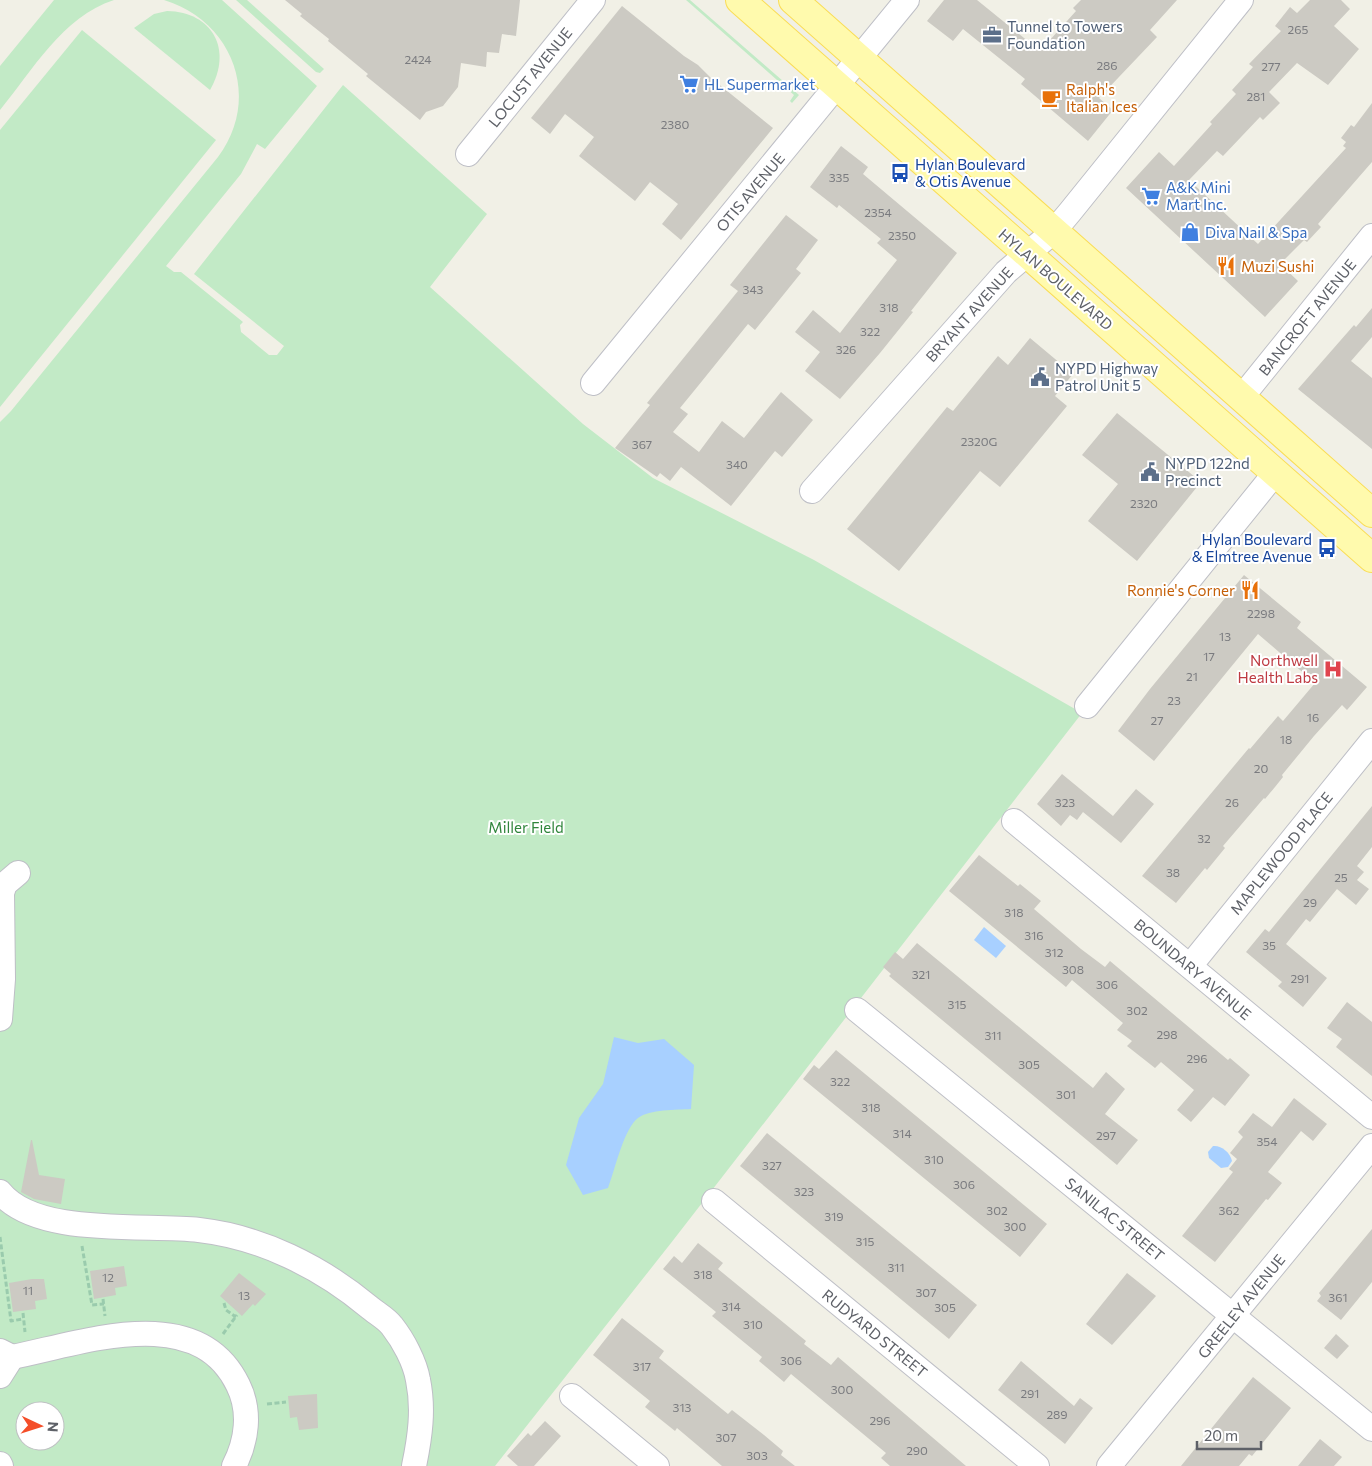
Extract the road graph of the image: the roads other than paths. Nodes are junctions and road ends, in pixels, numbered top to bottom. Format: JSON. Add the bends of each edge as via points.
{"nodes":[{"id":1,"x":594,"y":0,"type":"edge"},
{"id":2,"x":740,"y":0,"type":"edge"},
{"id":3,"x":793,"y":0,"type":"edge"},
{"id":4,"x":908,"y":0,"type":"edge"},
{"id":5,"x":1241,"y":0,"type":"edge"},
{"id":6,"x":860,"y":59,"type":"junction"},
{"id":7,"x":838,"y":87,"type":"junction"},
{"id":8,"x":468,"y":154,"type":"dead end"},
{"id":9,"x":1054,"y":231,"type":"junction"},
{"id":10,"x":1372,"y":236,"type":"edge"},
{"id":11,"x":1027,"y":253,"type":"junction"},
{"id":12,"x":1162,"y":327,"type":"junction"},
{"id":13,"x":1141,"y":354,"type":"junction"},
{"id":14,"x":593,"y":383,"type":"dead end"},
{"id":15,"x":1241,"y":398,"type":"junction"},
{"id":16,"x":1276,"y":472,"type":"junction"},
{"id":17,"x":812,"y":491,"type":"dead end"},
{"id":18,"x":1372,"y":513,"type":"edge"},
{"id":19,"x":1372,"y":558,"type":"edge"},
{"id":20,"x":1087,"y":706,"type":"dead end"},
{"id":21,"x":1372,"y":741,"type":"edge"},
{"id":22,"x":1014,"y":821,"type":"dead end"},
{"id":23,"x":18,"y":873,"type":"dead end"},
{"id":24,"x":1190,"y":966,"type":"junction"},
{"id":25,"x":857,"y":1010,"type":"dead end"},
{"id":26,"x":0,"y":1019,"type":"edge"},
{"id":27,"x":1372,"y":1117,"type":"edge"},
{"id":28,"x":1372,"y":1146,"type":"edge"},
{"id":29,"x":0,"y":1192,"type":"edge"},
{"id":30,"x":714,"y":1201,"type":"dead end"},
{"id":31,"x":1234,"y":1315,"type":"junction"},
{"id":32,"x":4,"y":1361,"type":"edge"},
{"id":33,"x":572,"y":1396,"type":"dead end"},
{"id":34,"x":1372,"y":1429,"type":"edge"},
{"id":35,"x":234,"y":1466,"type":"edge"},
{"id":36,"x":414,"y":1466,"type":"edge"},
{"id":37,"x":657,"y":1466,"type":"edge"},
{"id":38,"x":1037,"y":1466,"type":"edge"},
{"id":39,"x":1109,"y":1466,"type":"edge"}],
"edges":[{"from":1,"to":8,"type":"street","name":"LOCUST AVENUE"},
{"from":2,"to":7,"type":"main road","name":"HYLAN BOULEVARD"},
{"from":3,"to":6,"type":"main road"},
{"from":4,"to":6,"type":"street","name":"OTIS AVENUE"},
{"from":5,"to":9,"type":"street","name":"BRYANT AVENUE"},
{"from":6,"to":7,"type":"street","name":"OTIS AVENUE"},
{"from":6,"to":9,"type":"main road"},
{"from":7,"to":11,"type":"main road","name":"HYLAN BOULEVARD"},
{"from":7,"to":14,"type":"street","name":"OTIS AVENUE"},
{"from":9,"to":11,"type":"street","name":"BRYANT AVENUE"},
{"from":9,"to":12,"type":"main road"},
{"from":10,"to":15,"type":"street","name":"BANCROFT AVENUE"},
{"from":11,"to":13,"type":"main road","name":"HYLAN BOULEVARD"},
{"from":11,"to":17,"type":"street","name":"BRYANT AVENUE","via":[[1006,272]]},
{"from":12,"to":13,"type":"main road"},
{"from":12,"to":15,"type":"main road"},
{"from":13,"to":16,"type":"main road","name":"HYLAN BOULEVARD"},
{"from":15,"to":18,"type":"main road"},
{"from":16,"to":19,"type":"main road","name":"HYLAN BOULEVARD"},
{"from":16,"to":20,"type":"street"},
{"from":21,"to":24,"type":"street","name":"MAPLEWOOD PLACE"},
{"from":22,"to":24,"type":"street","name":"BOUNDARY AVENUE"},
{"from":23,"to":26,"type":"street","via":[[5,884],[2,893]]},
{"from":24,"to":27,"type":"street","name":"BOUNDARY AVENUE"},
{"from":25,"to":31,"type":"street","name":"SANILAC STREET"},
{"from":28,"to":31,"type":"street","name":"GREELEY AVENUE"},
{"from":29,"to":36,"type":"street","via":[[29,1213],[55,1221],[201,1230],[254,1242],[296,1259],[348,1290],[392,1325],[418,1379],[422,1417]]},
{"from":30,"to":38,"type":"street","name":"RUDYARD STREET"},
{"from":31,"to":34,"type":"street","name":"SANILAC STREET"},
{"from":31,"to":39,"type":"street","name":"GREELEY AVENUE"},
{"from":32,"to":35,"type":"street","via":[[136,1334],[182,1337],[199,1344],[219,1358],[234,1376],[242,1394],[246,1436]]},
{"from":33,"to":37,"type":"street"}]}
